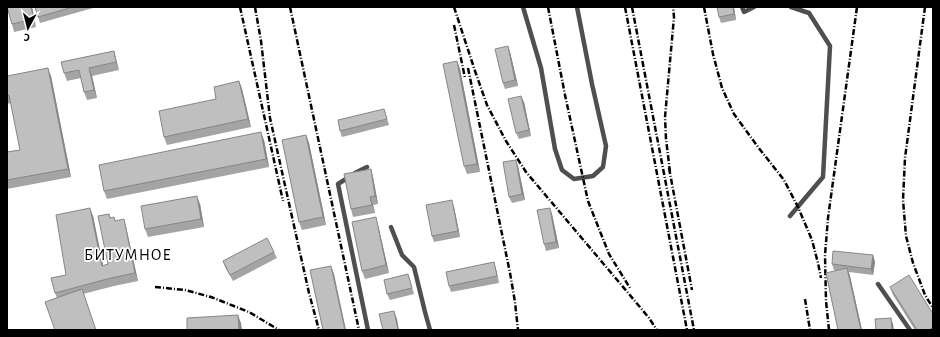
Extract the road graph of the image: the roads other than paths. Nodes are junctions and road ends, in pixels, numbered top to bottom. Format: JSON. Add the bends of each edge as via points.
{"nodes":[{"id":1,"x":523,"y":7,"type":"edge"},
{"id":2,"x":577,"y":7,"type":"edge"},
{"id":3,"x":742,"y":7,"type":"edge"},
{"id":4,"x":754,"y":7,"type":"edge"},
{"id":5,"x":791,"y":7,"type":"edge"},
{"id":6,"x":367,"y":167,"type":"dead end"},
{"id":7,"x":790,"y":216,"type":"dead end"},
{"id":8,"x":391,"y":227,"type":"dead end"},
{"id":9,"x":878,"y":284,"type":"dead end"},
{"id":10,"x":368,"y":330,"type":"edge"},
{"id":11,"x":430,"y":330,"type":"edge"},
{"id":12,"x":910,"y":330,"type":"edge"}],
"edges":[{"from":1,"to":2,"type":"lane","via":[[541,68],[555,149],[562,170],[574,178],[593,176],[603,167],[606,146]]},
{"from":3,"to":4,"type":"lane","via":[[744,12]]},
{"from":5,"to":7,"type":"lane","via":[[809,13],[830,46],[823,177]]},
{"from":6,"to":10,"type":"lane","via":[[338,184]]},
{"from":8,"to":11,"type":"lane","via":[[402,255],[414,267]]},
{"from":9,"to":12,"type":"lane"}]}
